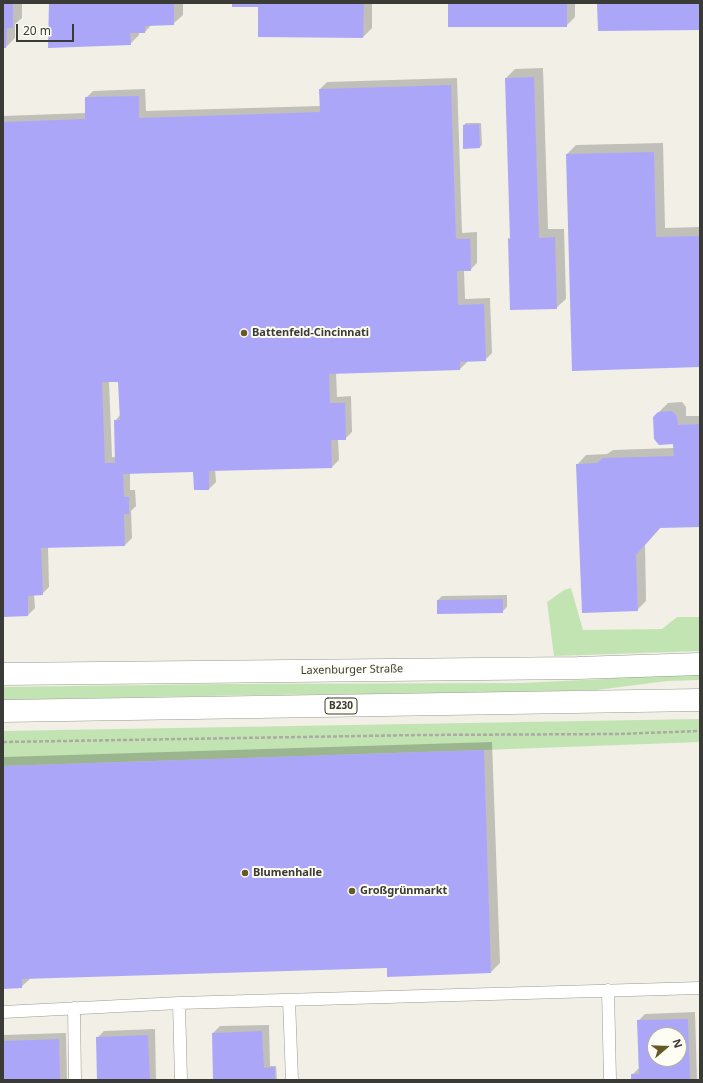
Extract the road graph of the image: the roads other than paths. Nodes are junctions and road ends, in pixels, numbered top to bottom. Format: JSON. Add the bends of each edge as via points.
{"nodes":[{"id":1,"x":700,"y":664,"type":"edge"},
{"id":2,"x":3,"y":674,"type":"edge"},
{"id":3,"x":700,"y":700,"type":"edge"},
{"id":4,"x":3,"y":711,"type":"edge"},
{"id":5,"x":700,"y":988,"type":"edge"},
{"id":6,"x":608,"y":990,"type":"junction"},
{"id":7,"x":289,"y":1000,"type":"junction"},
{"id":8,"x":179,"y":1003,"type":"junction"},
{"id":9,"x":74,"y":1008,"type":"junction"},
{"id":10,"x":3,"y":1012,"type":"edge"},
{"id":11,"x":75,"y":1080,"type":"edge"},
{"id":12,"x":181,"y":1080,"type":"edge"},
{"id":13,"x":292,"y":1080,"type":"edge"},
{"id":14,"x":610,"y":1080,"type":"edge"}],
"edges":[{"from":1,"to":2,"type":"main road","name":"Laxenburger Straße","via":[[578,668]]},
{"from":3,"to":4,"type":"main road","number":"B230"},
{"from":5,"to":6,"type":"lane"},
{"from":6,"to":7,"type":"lane"},
{"from":6,"to":14,"type":"lane"},
{"from":7,"to":8,"type":"lane"},
{"from":7,"to":13,"type":"lane"},
{"from":8,"to":9,"type":"lane"},
{"from":8,"to":12,"type":"lane"},
{"from":9,"to":10,"type":"lane"},
{"from":9,"to":11,"type":"lane"}]}
